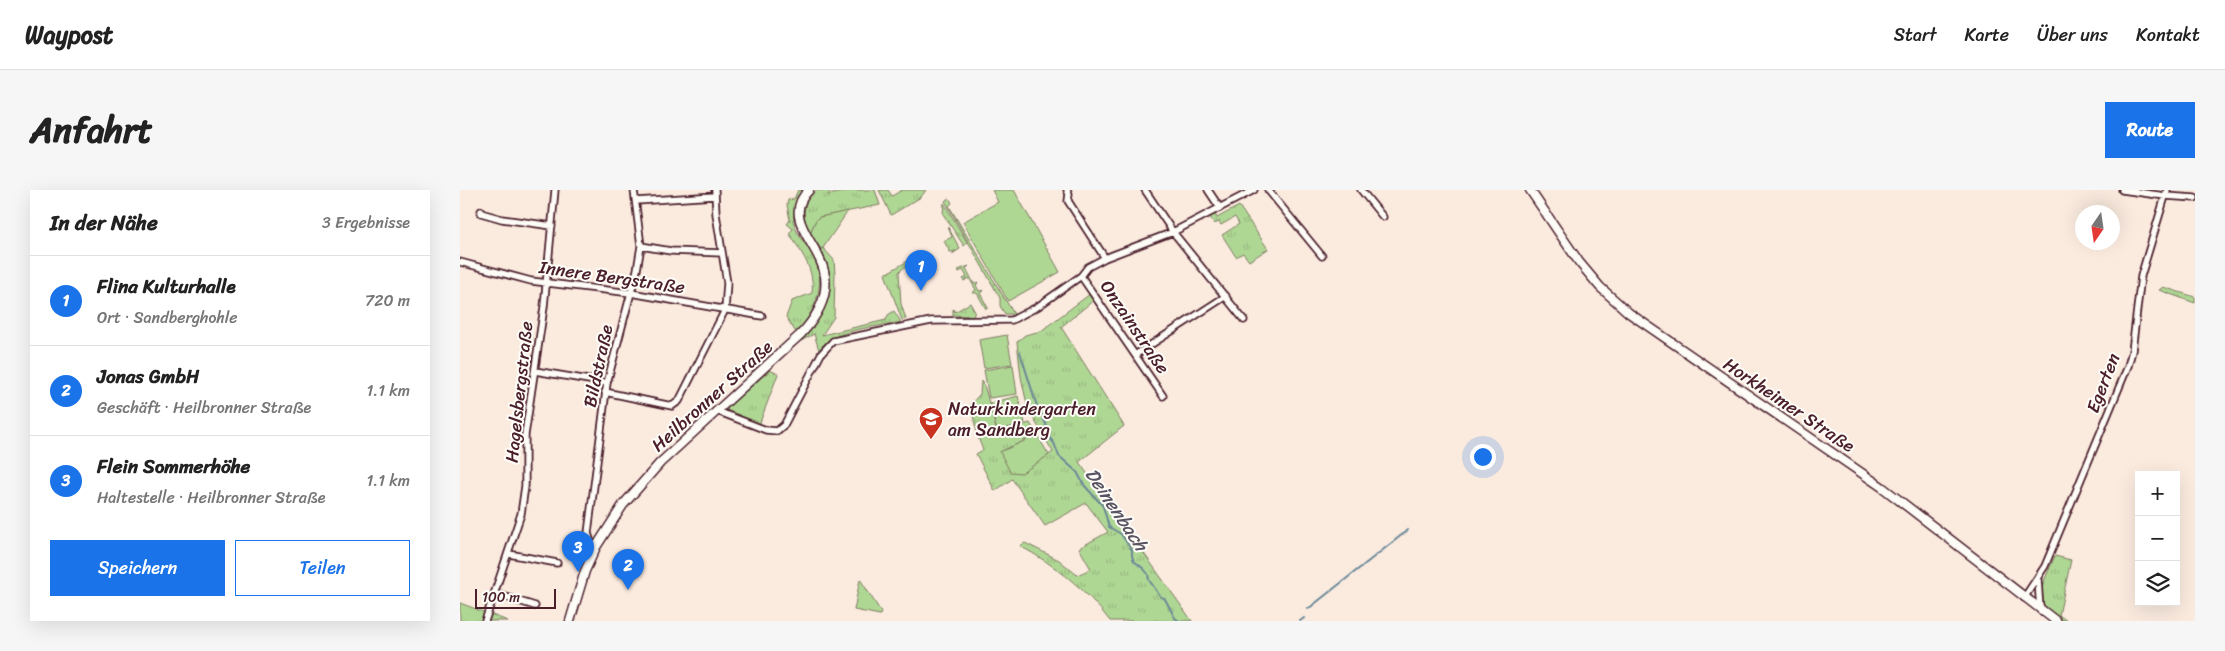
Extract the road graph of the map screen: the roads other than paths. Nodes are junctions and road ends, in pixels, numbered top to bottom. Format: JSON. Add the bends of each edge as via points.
{"nodes":[{"id":1,"x":555,"y":190,"type":"edge"},
{"id":2,"x":634,"y":190,"type":"edge"},
{"id":3,"x":809,"y":190,"type":"edge"},
{"id":4,"x":1067,"y":190,"type":"edge"},
{"id":5,"x":1145,"y":190,"type":"edge"},
{"id":6,"x":1208,"y":190,"type":"edge"},
{"id":7,"x":1254,"y":190,"type":"edge"},
{"id":8,"x":1268,"y":190,"type":"edge"},
{"id":9,"x":1361,"y":190,"type":"edge"},
{"id":10,"x":1530,"y":190,"type":"edge"},
{"id":11,"x":2122,"y":190,"type":"edge"},
{"id":12,"x":715,"y":193,"type":"edge"},
{"id":13,"x":2166,"y":193,"type":"edge"},
{"id":14,"x":2195,"y":198,"type":"edge"},
{"id":15,"x":636,"y":201,"type":"junction"},
{"id":16,"x":1220,"y":208,"type":"junction"},
{"id":17,"x":481,"y":211,"type":"dead end"},
{"id":18,"x":1383,"y":217,"type":"dead end"},
{"id":19,"x":552,"y":226,"type":"junction"},
{"id":20,"x":1173,"y":232,"type":"junction"},
{"id":21,"x":641,"y":246,"type":"junction"},
{"id":22,"x":722,"y":253,"type":"junction"},
{"id":23,"x":1322,"y":256,"type":"dead end"},
{"id":24,"x":1105,"y":258,"type":"junction"},
{"id":25,"x":460,"y":262,"type":"edge"},
{"id":26,"x":1081,"y":276,"type":"junction"},
{"id":27,"x":546,"y":284,"type":"junction"},
{"id":28,"x":631,"y":293,"type":"junction"},
{"id":29,"x":1226,"y":296,"type":"junction"},
{"id":30,"x":725,"y":310,"type":"junction"},
{"id":31,"x":762,"y":316,"type":"dead end"},
{"id":32,"x":1244,"y":320,"type":"dead end"},
{"id":33,"x":1135,"y":354,"type":"junction"},
{"id":34,"x":535,"y":371,"type":"junction"},
{"id":35,"x":606,"y":382,"type":"junction"},
{"id":36,"x":606,"y":392,"type":"junction"},
{"id":37,"x":1163,"y":396,"type":"dead end"},
{"id":38,"x":717,"y":411,"type":"junction"},
{"id":39,"x":596,"y":547,"type":"junction"},
{"id":40,"x":509,"y":554,"type":"junction"},
{"id":41,"x":557,"y":563,"type":"dead end"},
{"id":42,"x":2038,"y":579,"type":"junction"},
{"id":43,"x":496,"y":594,"type":"junction"},
{"id":44,"x":2024,"y":598,"type":"junction"},
{"id":45,"x":535,"y":606,"type":"dead end"},
{"id":46,"x":2040,"y":610,"type":"junction"},
{"id":47,"x":485,"y":621,"type":"edge"},
{"id":48,"x":570,"y":621,"type":"edge"},
{"id":49,"x":2056,"y":621,"type":"edge"}],
"edges":[{"from":1,"to":19,"type":"street","name":"Hagelsbergstraße"},
{"from":2,"to":15,"type":"street","name":"Bildstraße"},
{"from":3,"to":38,"type":"main road","name":"Heilbronner Straße","via":[[800,203],[799,222],[824,271],[824,296],[820,308],[801,334]]},
{"from":4,"to":24,"type":"street","via":[[1068,201]]},
{"from":5,"to":20,"type":"street"},
{"from":6,"to":16,"type":"street"},
{"from":7,"to":16,"type":"street"},
{"from":8,"to":23,"type":"street"},
{"from":9,"to":18,"type":"street"},
{"from":10,"to":44,"type":"main road","name":"Horkheimer Straße","via":[[1579,262],[1600,287],[1629,313],[1914,510]]},
{"from":11,"to":13,"type":"street"},
{"from":12,"to":15,"type":"street"},
{"from":12,"to":22,"type":"street"},
{"from":13,"to":14,"type":"street"},
{"from":13,"to":42,"type":"street","name":"Egerten","via":[[2141,276],[2128,366]]},
{"from":15,"to":21,"type":"street","name":"Bildstraße"},
{"from":16,"to":20,"type":"street"},
{"from":17,"to":19,"type":"street","via":[[502,219]]},
{"from":19,"to":27,"type":"street","name":"Hagelsbergstraße"},
{"from":20,"to":24,"type":"street"},
{"from":20,"to":29,"type":"street"},
{"from":21,"to":22,"type":"street"},
{"from":21,"to":28,"type":"street","name":"Bildstraße"},
{"from":22,"to":30,"type":"street","via":[[727,284]]},
{"from":24,"to":26,"type":"street","via":[[1088,267]]},
{"from":25,"to":27,"type":"street","name":"Innere Bergstraße"},
{"from":26,"to":33,"type":"street","name":"Onzainstraße"},
{"from":26,"to":38,"type":"street","via":[[1012,320],[945,319],[833,341],[821,354],[784,424],[777,431],[766,430]]},
{"from":27,"to":28,"type":"street","name":"Innere Bergstraße"},
{"from":27,"to":34,"type":"street","name":"Hagelsbergstraße"},
{"from":28,"to":30,"type":"street","name":"Innere Bergstraße"},
{"from":28,"to":35,"type":"street","name":"Bildstraße"},
{"from":29,"to":32,"type":"street"},
{"from":29,"to":33,"type":"street"},
{"from":30,"to":31,"type":"street","name":"Innere Bergstraße"},
{"from":30,"to":36,"type":"street","via":[[679,401],[672,406]]},
{"from":33,"to":37,"type":"street","name":"Onzainstraße"},
{"from":34,"to":35,"type":"street"},
{"from":34,"to":40,"type":"street","name":"Hagelsbergstraße","via":[[525,435],[525,486],[521,514]]},
{"from":35,"to":36,"type":"street","name":"Bildstraße"},
{"from":36,"to":39,"type":"street","name":"Bildstraße","via":[[588,533]]},
{"from":38,"to":39,"type":"main road","name":"Heilbronner Straße","via":[[635,490]]},
{"from":39,"to":48,"type":"main road","name":"Heilbronner Straße"},
{"from":40,"to":41,"type":"street"},
{"from":40,"to":43,"type":"street","name":"Hagelsbergstraße"},
{"from":42,"to":44,"type":"street","name":"Egerten"},
{"from":42,"to":46,"type":"street","name":"Egerten"},
{"from":43,"to":45,"type":"street"},
{"from":43,"to":47,"type":"street","name":"Hagelsbergstraße"},
{"from":44,"to":46,"type":"main road","name":"Horkheimer Straße"},
{"from":46,"to":49,"type":"main road","name":"Horkheimer Straße"}]}
